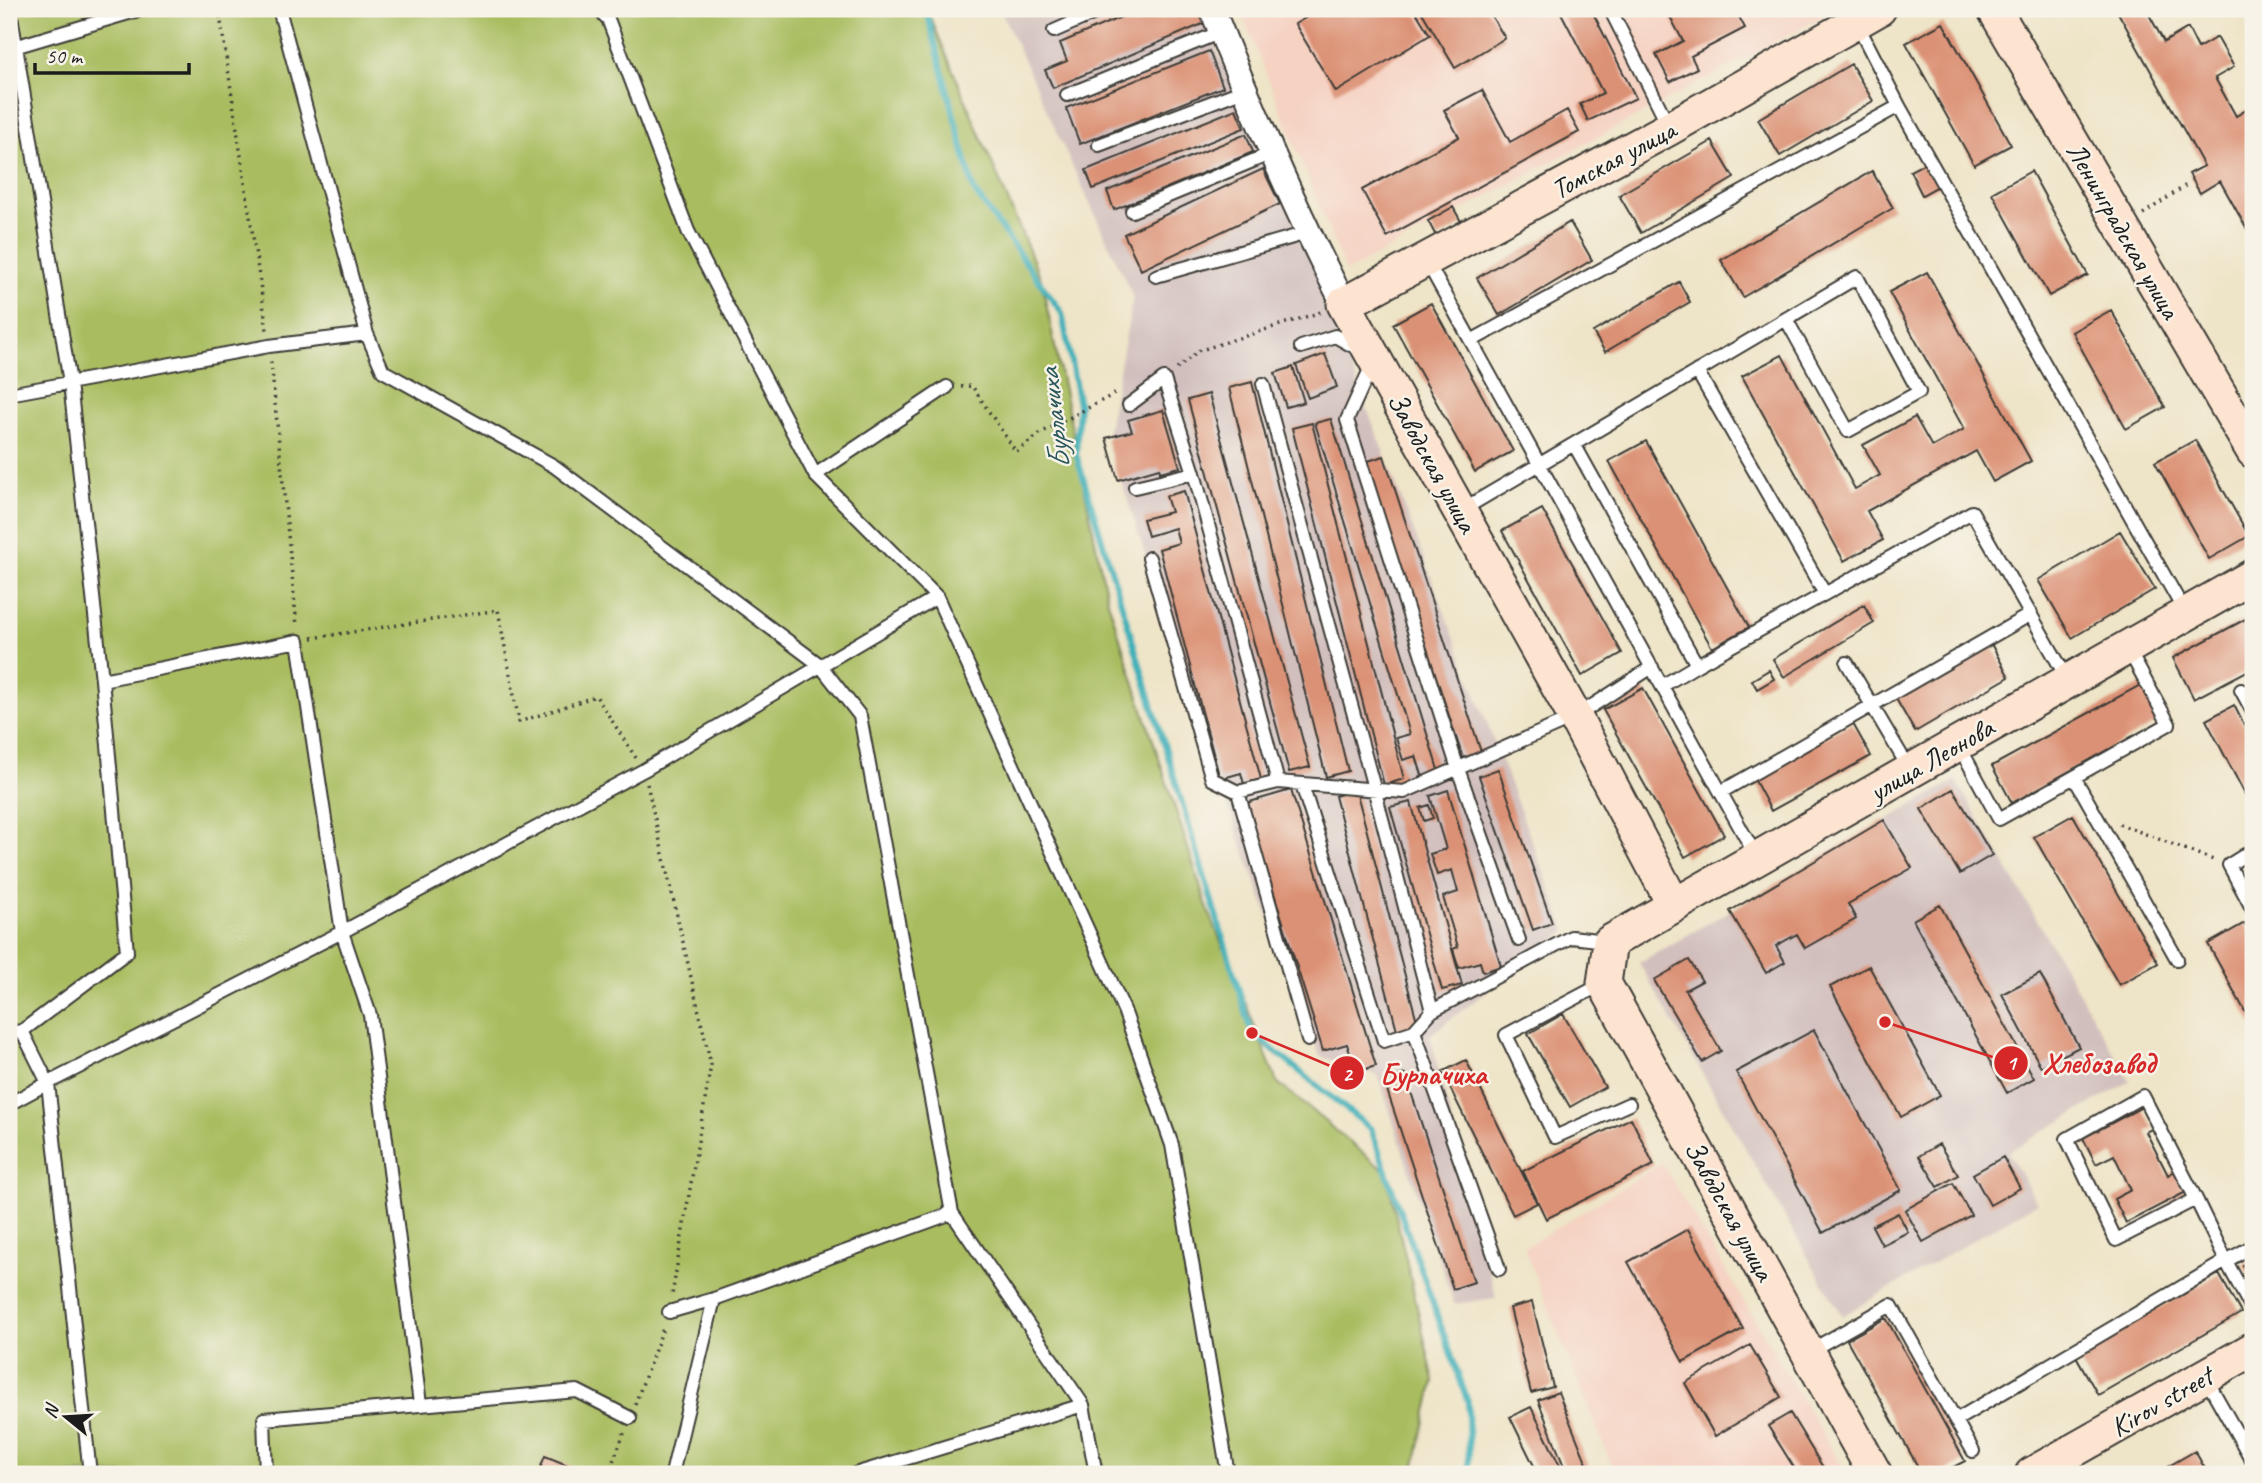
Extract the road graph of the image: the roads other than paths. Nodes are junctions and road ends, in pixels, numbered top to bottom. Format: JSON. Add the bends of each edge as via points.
{"nodes":[{"id":1,"x":10,"y":9,"type":"edge"},
{"id":2,"x":142,"y":9,"type":"edge"},
{"id":3,"x":279,"y":9,"type":"edge"},
{"id":4,"x":598,"y":9,"type":"edge"},
{"id":5,"x":1104,"y":9,"type":"edge"},
{"id":6,"x":1212,"y":9,"type":"edge"},
{"id":7,"x":1610,"y":9,"type":"edge"},
{"id":8,"x":1994,"y":9,"type":"edge"},
{"id":9,"x":1868,"y":15,"type":"edge"},
{"id":10,"x":1054,"y":31,"type":"dead end"},
{"id":11,"x":1221,"y":32,"type":"junction"},
{"id":12,"x":13,"y":48,"type":"edge"},
{"id":13,"x":1244,"y":90,"type":"junction"},
{"id":14,"x":1067,"y":95,"type":"dead end"},
{"id":15,"x":1899,"y":106,"type":"junction"},
{"id":16,"x":1670,"y":128,"type":"junction"},
{"id":17,"x":1099,"y":145,"type":"dead end"},
{"id":18,"x":1272,"y":153,"type":"junction"},
{"id":19,"x":1132,"y":211,"type":"dead end"},
{"id":20,"x":1307,"y":233,"type":"junction"},
{"id":21,"x":1426,"y":260,"type":"junction"},
{"id":22,"x":1156,"y":276,"type":"dead end"},
{"id":23,"x":1344,"y":304,"type":"junction"},
{"id":24,"x":1786,"y":319,"type":"junction"},
{"id":25,"x":367,"y":334,"type":"junction"},
{"id":26,"x":1471,"y":341,"type":"junction"},
{"id":27,"x":1301,"y":347,"type":"dead end"},
{"id":28,"x":1376,"y":358,"type":"junction"},
{"id":29,"x":1697,"y":372,"type":"junction"},
{"id":30,"x":70,"y":383,"type":"junction"},
{"id":31,"x":1264,"y":384,"type":"dead end"},
{"id":32,"x":947,"y":387,"type":"road end"},
{"id":33,"x":9,"y":394,"type":"edge"},
{"id":34,"x":1129,"y":405,"type":"dead end"},
{"id":35,"x":2248,"y":433,"type":"edge"},
{"id":36,"x":1574,"y":444,"type":"junction"},
{"id":37,"x":1540,"y":464,"type":"junction"},
{"id":38,"x":1194,"y":473,"type":"junction"},
{"id":39,"x":816,"y":475,"type":"junction"},
{"id":40,"x":1135,"y":487,"type":"dead end"},
{"id":41,"x":1460,"y":511,"type":"junction"},
{"id":42,"x":1149,"y":558,"type":"dead end"},
{"id":43,"x":2253,"y":576,"type":"edge"},
{"id":44,"x":1825,"y":594,"type":"junction"},
{"id":45,"x":937,"y":597,"type":"junction"},
{"id":46,"x":2031,"y":614,"type":"junction"},
{"id":47,"x":2186,"y":614,"type":"junction"},
{"id":48,"x":2127,"y":647,"type":"junction"},
{"id":49,"x":1847,"y":663,"type":"dead end"},
{"id":50,"x":820,"y":665,"type":"junction"},
{"id":51,"x":1697,"y":665,"type":"junction"},
{"id":52,"x":1652,"y":667,"type":"junction"},
{"id":53,"x":102,"y":680,"type":"junction"},
{"id":54,"x":2068,"y":681,"type":"junction"},
{"id":55,"x":1662,"y":686,"type":"junction"},
{"id":56,"x":2241,"y":690,"type":"dead end"},
{"id":57,"x":1871,"y":705,"type":"junction"},
{"id":58,"x":2253,"y":712,"type":"edge"},
{"id":59,"x":1575,"y":717,"type":"junction"},
{"id":60,"x":1958,"y":744,"type":"junction"},
{"id":61,"x":1458,"y":769,"type":"junction"},
{"id":62,"x":1910,"y":771,"type":"junction"},
{"id":63,"x":2074,"y":778,"type":"junction"},
{"id":64,"x":1278,"y":782,"type":"junction"},
{"id":65,"x":1302,"y":785,"type":"junction"},
{"id":66,"x":1374,"y":788,"type":"junction"},
{"id":67,"x":1238,"y":792,"type":"junction"},
{"id":68,"x":1721,"y":792,"type":"junction"},
{"id":69,"x":2253,"y":850,"type":"edge"},
{"id":70,"x":1757,"y":858,"type":"junction"},
{"id":71,"x":1674,"y":905,"type":"junction"},
{"id":72,"x":2253,"y":910,"type":"edge"},
{"id":73,"x":342,"y":932,"type":"junction"},
{"id":74,"x":1519,"y":940,"type":"dead end"},
{"id":75,"x":1610,"y":942,"type":"junction"},
{"id":76,"x":2177,"y":959,"type":"dead end"},
{"id":77,"x":1604,"y":983,"type":"junction"},
{"id":78,"x":1432,"y":1011,"type":"junction"},
{"id":79,"x":1414,"y":1031,"type":"junction"},
{"id":80,"x":15,"y":1032,"type":"edge"},
{"id":81,"x":1308,"y":1040,"type":"dead end"},
{"id":82,"x":48,"y":1083,"type":"junction"},
{"id":83,"x":9,"y":1104,"type":"edge"},
{"id":84,"x":1629,"y":1104,"type":"dead end"},
{"id":85,"x":2196,"y":1199,"type":"junction"},
{"id":86,"x":952,"y":1213,"type":"junction"},
{"id":87,"x":2253,"y":1246,"type":"edge"},
{"id":88,"x":2226,"y":1261,"type":"junction"},
{"id":89,"x":1499,"y":1269,"type":"dead end"},
{"id":90,"x":714,"y":1299,"type":"junction"},
{"id":91,"x":2253,"y":1311,"type":"edge"},
{"id":92,"x":669,"y":1312,"type":"road end"},
{"id":93,"x":2253,"y":1349,"type":"edge"},
{"id":94,"x":1808,"y":1352,"type":"junction"},
{"id":95,"x":2204,"y":1376,"type":"junction"},
{"id":96,"x":420,"y":1404,"type":"junction"},
{"id":97,"x":1083,"y":1405,"type":"junction"},
{"id":98,"x":630,"y":1418,"type":"road end"},
{"id":99,"x":1956,"y":1420,"type":"junction"},
{"id":100,"x":1973,"y":1451,"type":"dead end"},
{"id":101,"x":2253,"y":1462,"type":"edge"},
{"id":102,"x":90,"y":1474,"type":"edge"},
{"id":103,"x":266,"y":1474,"type":"edge"},
{"id":104,"x":671,"y":1474,"type":"edge"},
{"id":105,"x":855,"y":1474,"type":"edge"},
{"id":106,"x":1096,"y":1474,"type":"edge"},
{"id":107,"x":1228,"y":1474,"type":"edge"},
{"id":108,"x":1875,"y":1474,"type":"edge"},
{"id":109,"x":2032,"y":1474,"type":"edge"}],
"edges":[{"from":1,"to":12,"type":"lane"},
{"from":2,"to":12,"type":"lane"},
{"from":3,"to":25,"type":"lane"},
{"from":4,"to":39,"type":"lane","via":[[608,19],[688,231]]},
{"from":5,"to":10,"type":"lane"},
{"from":6,"to":11,"type":"street","name":"Заводская улица"},
{"from":7,"to":16,"type":"lane"},
{"from":8,"to":35,"type":"street","name":"Ленинградская улица"},
{"from":9,"to":15,"type":"lane"},
{"from":9,"to":16,"type":"street","name":"Томская улица"},
{"from":11,"to":13,"type":"street","name":"Заводская улица"},
{"from":11,"to":14,"type":"lane"},
{"from":12,"to":30,"type":"lane"},
{"from":13,"to":17,"type":"lane"},
{"from":13,"to":18,"type":"street","name":"Заводская улица"},
{"from":15,"to":26,"type":"lane"},
{"from":15,"to":47,"type":"lane"},
{"from":16,"to":21,"type":"street","name":"Томская улица"},
{"from":18,"to":19,"type":"lane"},
{"from":18,"to":20,"type":"street","name":"Заводская улица"},
{"from":20,"to":22,"type":"lane"},
{"from":20,"to":23,"type":"street","name":"Заводская улица"},
{"from":21,"to":23,"type":"street","name":"Томская улица"},
{"from":21,"to":26,"type":"lane"},
{"from":23,"to":28,"type":"street","name":"Заводская улица"},
{"from":24,"to":24,"type":"lane","via":[[1857,277],[1919,392],[1848,431]]},
{"from":24,"to":29,"type":"lane"},
{"from":25,"to":30,"type":"lane","via":[[269,346]]},
{"from":25,"to":50,"type":"lane","via":[[383,371],[554,466]]},
{"from":26,"to":37,"type":"lane"},
{"from":27,"to":28,"type":"lane","via":[[1335,336]]},
{"from":28,"to":41,"type":"street","name":"Заводская улица"},
{"from":28,"to":61,"type":"lane","via":[[1347,420]]},
{"from":29,"to":36,"type":"lane"},
{"from":29,"to":44,"type":"lane"},
{"from":30,"to":33,"type":"lane"},
{"from":30,"to":53,"type":"lane"},
{"from":31,"to":66,"type":"lane"},
{"from":32,"to":39,"type":"lane"},
{"from":34,"to":38,"type":"lane","via":[[1164,379]]},
{"from":36,"to":37,"type":"lane"},
{"from":36,"to":51,"type":"lane"},
{"from":37,"to":41,"type":"lane"},
{"from":37,"to":52,"type":"lane"},
{"from":38,"to":40,"type":"lane"},
{"from":38,"to":64,"type":"lane"},
{"from":39,"to":45,"type":"lane"},
{"from":41,"to":59,"type":"street","name":"Заводская улица"},
{"from":42,"to":67,"type":"lane","via":[[1212,779]]},
{"from":43,"to":47,"type":"street","name":"улица Леонова"},
{"from":44,"to":46,"type":"lane","via":[[1972,512]]},
{"from":44,"to":51,"type":"lane"},
{"from":45,"to":50,"type":"lane"},
{"from":45,"to":107,"type":"lane","via":[[1124,1010],[1172,1145]]},
{"from":46,"to":54,"type":"lane"},
{"from":46,"to":57,"type":"lane"},
{"from":47,"to":48,"type":"street","name":"улица Леонова"},
{"from":48,"to":54,"type":"street","name":"улица Леонова"},
{"from":48,"to":63,"type":"lane","via":[[2169,724]]},
{"from":49,"to":57,"type":"lane"},
{"from":50,"to":73,"type":"lane","via":[[644,770]]},
{"from":50,"to":86,"type":"lane","via":[[860,716]]},
{"from":51,"to":55,"type":"lane"},
{"from":52,"to":55,"type":"lane"},
{"from":52,"to":59,"type":"lane"},
{"from":53,"to":73,"type":"lane","via":[[298,640]]},
{"from":53,"to":80,"type":"lane","via":[[127,952]]},
{"from":54,"to":60,"type":"street","name":"улица Леонова"},
{"from":55,"to":68,"type":"lane"},
{"from":56,"to":58,"type":"lane"},
{"from":57,"to":62,"type":"lane"},
{"from":57,"to":68,"type":"lane"},
{"from":59,"to":61,"type":"lane"},
{"from":59,"to":71,"type":"street","name":"Заводская улица"},
{"from":60,"to":62,"type":"street","name":"улица Леонова"},
{"from":60,"to":63,"type":"lane","via":[[1999,819]]},
{"from":61,"to":66,"type":"lane","via":[[1404,792]]},
{"from":61,"to":74,"type":"lane"},
{"from":62,"to":70,"type":"street","name":"улица Леонова"},
{"from":63,"to":76,"type":"lane"},
{"from":64,"to":65,"type":"lane"},
{"from":64,"to":67,"type":"lane"},
{"from":65,"to":66,"type":"lane"},
{"from":65,"to":79,"type":"lane","via":[[1384,1041]]},
{"from":66,"to":78,"type":"lane"},
{"from":67,"to":81,"type":"lane"},
{"from":68,"to":70,"type":"lane"},
{"from":69,"to":72,"type":"lane","via":[[2229,865]]},
{"from":70,"to":71,"type":"street","name":"улица Леонова"},
{"from":71,"to":75,"type":"street","name":"улица Леонова"},
{"from":73,"to":82,"type":"lane"},
{"from":73,"to":96,"type":"lane","via":[[370,1015]]},
{"from":75,"to":77,"type":"street"},
{"from":75,"to":78,"type":"lane","via":[[1571,937]]},
{"from":77,"to":84,"type":"lane","via":[[1506,1035],[1555,1137]]},
{"from":77,"to":94,"type":"street","name":"Заводская улица"},
{"from":78,"to":79,"type":"lane"},
{"from":79,"to":89,"type":"lane"},
{"from":80,"to":82,"type":"lane"},
{"from":82,"to":83,"type":"lane"},
{"from":82,"to":102,"type":"lane"},
{"from":85,"to":85,"type":"lane","via":[[2116,1240],[2067,1139],[2143,1096]]},
{"from":85,"to":88,"type":"lane"},
{"from":86,"to":90,"type":"lane"},
{"from":86,"to":97,"type":"lane"},
{"from":87,"to":88,"type":"lane"},
{"from":88,"to":91,"type":"lane"},
{"from":88,"to":99,"type":"lane"},
{"from":90,"to":92,"type":"lane"},
{"from":90,"to":104,"type":"lane"},
{"from":93,"to":95,"type":"street","name":"Kirov street"},
{"from":94,"to":99,"type":"lane","via":[[1891,1305]]},
{"from":94,"to":108,"type":"street","name":"Заводская улица"},
{"from":95,"to":101,"type":"lane"},
{"from":95,"to":109,"type":"street","name":"Kirov street"},
{"from":96,"to":98,"type":"lane","via":[[577,1391]]},
{"from":96,"to":103,"type":"lane","via":[[264,1419]]},
{"from":97,"to":105,"type":"lane"},
{"from":97,"to":106,"type":"lane"},
{"from":99,"to":100,"type":"lane"}]}
